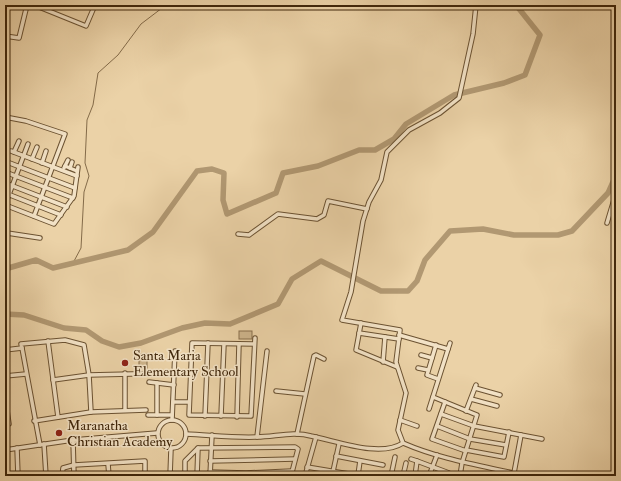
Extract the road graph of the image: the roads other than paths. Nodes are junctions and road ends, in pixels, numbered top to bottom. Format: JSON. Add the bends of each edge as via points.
{"nodes":[{"id":1,"x":27,"y":5,"type":"edge"},
{"id":2,"x":34,"y":5,"type":"edge"},
{"id":3,"x":95,"y":5,"type":"edge"},
{"id":4,"x":476,"y":5,"type":"edge"},
{"id":5,"x":5,"y":36,"type":"edge"},
{"id":6,"x":5,"y":117,"type":"edge"},
{"id":7,"x":19,"y":141,"type":"dead end"},
{"id":8,"x":28,"y":144,"type":"dead end"},
{"id":9,"x":37,"y":147,"type":"dead end"},
{"id":10,"x":46,"y":151,"type":"dead end"},
{"id":11,"x":23,"y":156,"type":"junction"},
{"id":12,"x":32,"y":159,"type":"junction"},
{"id":13,"x":68,"y":160,"type":"dead end"},
{"id":14,"x":7,"y":162,"type":"dead end"},
{"id":15,"x":72,"y":162,"type":"dead end"},
{"id":16,"x":42,"y":163,"type":"junction"},
{"id":17,"x":19,"y":166,"type":"junction"},
{"id":18,"x":65,"y":166,"type":"junction"},
{"id":19,"x":53,"y":167,"type":"junction"},
{"id":20,"x":70,"y":168,"type":"junction"},
{"id":21,"x":63,"y":171,"type":"junction"},
{"id":22,"x":5,"y":172,"type":"edge"},
{"id":23,"x":16,"y":176,"type":"junction"},
{"id":24,"x":77,"y":176,"type":"junction"},
{"id":25,"x":49,"y":178,"type":"junction"},
{"id":26,"x":5,"y":183,"type":"edge"},
{"id":27,"x":12,"y":186,"type":"junction"},
{"id":28,"x":45,"y":187,"type":"junction"},
{"id":29,"x":75,"y":188,"type":"junction"},
{"id":30,"x":616,"y":193,"type":"edge"},
{"id":31,"x":7,"y":194,"type":"edge"},
{"id":32,"x":41,"y":197,"type":"junction"},
{"id":33,"x":73,"y":198,"type":"junction"},
{"id":34,"x":6,"y":205,"type":"edge"},
{"id":35,"x":38,"y":206,"type":"junction"},
{"id":36,"x":67,"y":207,"type":"junction"},
{"id":37,"x":367,"y":209,"type":"junction"},
{"id":38,"x":60,"y":215,"type":"junction"},
{"id":39,"x":34,"y":216,"type":"junction"},
{"id":40,"x":5,"y":217,"type":"edge"},
{"id":41,"x":607,"y":223,"type":"dead end"},
{"id":42,"x":238,"y":234,"type":"dead end"},
{"id":43,"x":40,"y":238,"type":"dead end"},
{"id":44,"x":5,"y":240,"type":"edge"},
{"id":45,"x":362,"y":323,"type":"junction"},
{"id":46,"x":360,"y":333,"type":"junction"},
{"id":47,"x":386,"y":337,"type":"junction"},
{"id":48,"x":399,"y":337,"type":"junction"},
{"id":49,"x":255,"y":338,"type":"dead end"},
{"id":50,"x":48,"y":341,"type":"junction"},
{"id":51,"x":208,"y":343,"type":"junction"},
{"id":52,"x":450,"y":343,"type":"dead end"},
{"id":53,"x":224,"y":344,"type":"junction"},
{"id":54,"x":239,"y":344,"type":"junction"},
{"id":55,"x":254,"y":344,"type":"junction"},
{"id":56,"x":436,"y":345,"type":"junction"},
{"id":57,"x":22,"y":348,"type":"junction"},
{"id":58,"x":448,"y":349,"type":"junction"},
{"id":59,"x":5,"y":350,"type":"edge"},
{"id":60,"x":175,"y":351,"type":"dead end"},
{"id":61,"x":267,"y":351,"type":"dead end"},
{"id":62,"x":421,"y":355,"type":"dead end"},
{"id":63,"x":432,"y":358,"type":"junction"},
{"id":64,"x":324,"y":359,"type":"dead end"},
{"id":65,"x":383,"y":362,"type":"junction"},
{"id":66,"x":397,"y":367,"type":"junction"},
{"id":67,"x":418,"y":368,"type":"dead end"},
{"id":68,"x":428,"y":370,"type":"junction"},
{"id":69,"x":125,"y":373,"type":"junction"},
{"id":70,"x":174,"y":373,"type":"junction"},
{"id":71,"x":26,"y":374,"type":"junction"},
{"id":72,"x":89,"y":375,"type":"junction"},
{"id":73,"x":5,"y":376,"type":"edge"},
{"id":74,"x":438,"y":379,"type":"junction"},
{"id":75,"x":53,"y":380,"type":"junction"},
{"id":76,"x":149,"y":382,"type":"dead end"},
{"id":77,"x":157,"y":383,"type":"junction"},
{"id":78,"x":174,"y":385,"type":"junction"},
{"id":79,"x":276,"y":391,"type":"dead end"},
{"id":80,"x":305,"y":394,"type":"junction"},
{"id":81,"x":500,"y":394,"type":"dead end"},
{"id":82,"x":5,"y":397,"type":"edge"},
{"id":83,"x":433,"y":398,"type":"junction"},
{"id":84,"x":471,"y":399,"type":"junction"},
{"id":85,"x":173,"y":402,"type":"junction"},
{"id":86,"x":189,"y":402,"type":"junction"},
{"id":87,"x":445,"y":402,"type":"junction"},
{"id":88,"x":497,"y":406,"type":"dead end"},
{"id":89,"x":429,"y":409,"type":"dead end"},
{"id":90,"x":125,"y":410,"type":"junction"},
{"id":91,"x":146,"y":410,"type":"dead end"},
{"id":92,"x":466,"y":411,"type":"junction"},
{"id":93,"x":91,"y":412,"type":"junction"},
{"id":94,"x":441,"y":414,"type":"junction"},
{"id":95,"x":148,"y":415,"type":"dead end"},
{"id":96,"x":157,"y":415,"type":"junction"},
{"id":97,"x":205,"y":416,"type":"junction"},
{"id":98,"x":221,"y":416,"type":"junction"},
{"id":99,"x":58,"y":417,"type":"junction"},
{"id":100,"x":237,"y":417,"type":"junction"},
{"id":101,"x":172,"y":418,"type":"junction"},
{"id":102,"x":400,"y":420,"type":"junction"},
{"id":103,"x":34,"y":421,"type":"junction"},
{"id":104,"x":5,"y":424,"type":"edge"},
{"id":105,"x":418,"y":426,"type":"dead end"},
{"id":106,"x":437,"y":426,"type":"junction"},
{"id":107,"x":474,"y":426,"type":"junction"},
{"id":108,"x":509,"y":432,"type":"junction"},
{"id":109,"x":157,"y":433,"type":"junction"},
{"id":110,"x":186,"y":434,"type":"junction"},
{"id":111,"x":297,"y":434,"type":"junction"},
{"id":112,"x":212,"y":435,"type":"junction"},
{"id":113,"x":521,"y":435,"type":"junction"},
{"id":114,"x":257,"y":437,"type":"junction"},
{"id":115,"x":316,"y":437,"type":"junction"},
{"id":116,"x":542,"y":438,"type":"dead end"},
{"id":117,"x":470,"y":439,"type":"junction"},
{"id":118,"x":73,"y":440,"type":"junction"},
{"id":119,"x":403,"y":443,"type":"junction"},
{"id":120,"x":339,"y":444,"type":"junction"},
{"id":121,"x":42,"y":445,"type":"junction"},
{"id":122,"x":506,"y":445,"type":"junction"},
{"id":123,"x":210,"y":447,"type":"junction"},
{"id":124,"x":18,"y":448,"type":"junction"},
{"id":125,"x":198,"y":448,"type":"junction"},
{"id":126,"x":171,"y":449,"type":"junction"},
{"id":127,"x":5,"y":450,"type":"edge"},
{"id":128,"x":466,"y":451,"type":"junction"},
{"id":129,"x":437,"y":455,"type":"junction"},
{"id":130,"x":336,"y":456,"type":"junction"},
{"id":131,"x":395,"y":457,"type":"dead end"},
{"id":132,"x":295,"y":459,"type":"junction"},
{"id":133,"x":411,"y":459,"type":"dead end"},
{"id":134,"x":210,"y":461,"type":"junction"},
{"id":135,"x":360,"y":461,"type":"junction"},
{"id":136,"x":417,"y":461,"type":"junction"},
{"id":137,"x":406,"y":463,"type":"dead end"},
{"id":138,"x":462,"y":463,"type":"junction"},
{"id":139,"x":108,"y":464,"type":"junction"},
{"id":140,"x":74,"y":465,"type":"junction"},
{"id":141,"x":383,"y":465,"type":"dead end"},
{"id":142,"x":307,"y":467,"type":"junction"},
{"id":143,"x":432,"y":467,"type":"junction"},
{"id":144,"x":292,"y":471,"type":"junction"},
{"id":145,"x":514,"y":473,"type":"junction"},
{"id":146,"x":210,"y":474,"type":"edge"},
{"id":147,"x":333,"y":474,"type":"edge"},
{"id":148,"x":145,"y":475,"type":"edge"},
{"id":149,"x":18,"y":476,"type":"edge"},
{"id":150,"x":46,"y":476,"type":"edge"},
{"id":151,"x":62,"y":476,"type":"edge"},
{"id":152,"x":74,"y":476,"type":"edge"},
{"id":153,"x":109,"y":476,"type":"edge"},
{"id":154,"x":116,"y":476,"type":"edge"},
{"id":155,"x":170,"y":476,"type":"edge"},
{"id":156,"x":185,"y":476,"type":"edge"},
{"id":157,"x":197,"y":476,"type":"edge"},
{"id":158,"x":291,"y":476,"type":"edge"},
{"id":159,"x":306,"y":476,"type":"edge"},
{"id":160,"x":359,"y":476,"type":"edge"},
{"id":161,"x":391,"y":476,"type":"edge"},
{"id":162,"x":403,"y":476,"type":"edge"},
{"id":163,"x":414,"y":476,"type":"edge"},
{"id":164,"x":429,"y":476,"type":"edge"},
{"id":165,"x":449,"y":476,"type":"edge"},
{"id":166,"x":460,"y":476,"type":"edge"},
{"id":167,"x":526,"y":476,"type":"edge"}],
"edges":[{"from":1,"to":5,"type":"street","via":[[19,38]]},
{"from":2,"to":3,"type":"street","via":[[86,26]]},
{"from":4,"to":37,"type":"street","via":[[473,34],[460,96],[440,113],[409,130],[389,148],[381,180]]},
{"from":6,"to":19,"type":"street","via":[[64,134]]},
{"from":7,"to":11,"type":"street","via":[[13,152]]},
{"from":8,"to":11,"type":"street"},
{"from":9,"to":12,"type":"street"},
{"from":10,"to":16,"type":"street"},
{"from":11,"to":12,"type":"street"},
{"from":11,"to":17,"type":"street"},
{"from":12,"to":16,"type":"street"},
{"from":13,"to":18,"type":"street"},
{"from":14,"to":17,"type":"street"},
{"from":15,"to":20,"type":"street"},
{"from":16,"to":19,"type":"street"},
{"from":17,"to":23,"type":"street"},
{"from":17,"to":25,"type":"street"},
{"from":18,"to":20,"type":"street"},
{"from":18,"to":21,"type":"street"},
{"from":19,"to":21,"type":"street"},
{"from":19,"to":25,"type":"street"},
{"from":20,"to":24,"type":"street","via":[[78,169]]},
{"from":21,"to":24,"type":"street"},
{"from":22,"to":23,"type":"street"},
{"from":23,"to":27,"type":"street"},
{"from":23,"to":28,"type":"street"},
{"from":24,"to":29,"type":"street"},
{"from":25,"to":28,"type":"street"},
{"from":25,"to":29,"type":"street"},
{"from":26,"to":27,"type":"street"},
{"from":27,"to":31,"type":"street"},
{"from":27,"to":32,"type":"street"},
{"from":28,"to":32,"type":"street"},
{"from":28,"to":33,"type":"street"},
{"from":29,"to":33,"type":"street"},
{"from":30,"to":41,"type":"street"},
{"from":31,"to":34,"type":"street"},
{"from":31,"to":35,"type":"street"},
{"from":32,"to":35,"type":"street"},
{"from":32,"to":36,"type":"street"},
{"from":33,"to":36,"type":"street"},
{"from":34,"to":39,"type":"street"},
{"from":34,"to":40,"type":"street"},
{"from":35,"to":38,"type":"street"},
{"from":35,"to":39,"type":"street"},
{"from":36,"to":38,"type":"street"},
{"from":37,"to":42,"type":"street","via":[[328,201],[324,215],[317,219],[278,214],[249,235]]},
{"from":37,"to":45,"type":"street","via":[[342,320]]},
{"from":38,"to":39,"type":"street","via":[[54,224]]},
{"from":43,"to":44,"type":"street","via":[[7,233]]},
{"from":45,"to":46,"type":"street"},
{"from":45,"to":48,"type":"street","via":[[400,330]]},
{"from":46,"to":47,"type":"street"},
{"from":46,"to":65,"type":"street","via":[[356,350]]},
{"from":47,"to":48,"type":"street"},
{"from":47,"to":65,"type":"street"},
{"from":48,"to":56,"type":"street"},
{"from":48,"to":66,"type":"street"},
{"from":49,"to":55,"type":"street"},
{"from":50,"to":57,"type":"street","via":[[22,344]]},
{"from":50,"to":72,"type":"street","via":[[65,340],[84,345]]},
{"from":50,"to":75,"type":"street"},
{"from":51,"to":53,"type":"street"},
{"from":51,"to":86,"type":"street","via":[[192,343]]},
{"from":51,"to":97,"type":"street"},
{"from":52,"to":58,"type":"street"},
{"from":53,"to":54,"type":"street"},
{"from":53,"to":98,"type":"street"},
{"from":54,"to":55,"type":"street"},
{"from":54,"to":100,"type":"street"},
{"from":55,"to":100,"type":"street","via":[[251,416]]},
{"from":56,"to":58,"type":"street"},
{"from":56,"to":63,"type":"street"},
{"from":57,"to":59,"type":"street"},
{"from":57,"to":71,"type":"street"},
{"from":58,"to":74,"type":"street"},
{"from":60,"to":70,"type":"street"},
{"from":61,"to":114,"type":"street"},
{"from":62,"to":63,"type":"street"},
{"from":63,"to":68,"type":"street"},
{"from":64,"to":80,"type":"street","via":[[314,356]]},
{"from":65,"to":66,"type":"street"},
{"from":66,"to":102,"type":"street","via":[[406,393]]},
{"from":67,"to":68,"type":"street"},
{"from":68,"to":74,"type":"street","via":[[427,375]]},
{"from":69,"to":70,"type":"street"},
{"from":69,"to":72,"type":"street"},
{"from":69,"to":90,"type":"street"},
{"from":70,"to":78,"type":"street"},
{"from":71,"to":73,"type":"street"},
{"from":71,"to":103,"type":"street"},
{"from":72,"to":75,"type":"street"},
{"from":72,"to":93,"type":"street"},
{"from":74,"to":83,"type":"street"},
{"from":75,"to":99,"type":"street"},
{"from":76,"to":77,"type":"street"},
{"from":77,"to":78,"type":"street"},
{"from":77,"to":96,"type":"street"},
{"from":78,"to":85,"type":"street"},
{"from":79,"to":80,"type":"street"},
{"from":80,"to":111,"type":"street"},
{"from":81,"to":84,"type":"street","via":[[476,386]]},
{"from":82,"to":104,"type":"street","via":[[9,424]]},
{"from":83,"to":87,"type":"street"},
{"from":83,"to":89,"type":"street"},
{"from":84,"to":88,"type":"street"},
{"from":84,"to":92,"type":"street"},
{"from":85,"to":86,"type":"street"},
{"from":85,"to":101,"type":"street"},
{"from":86,"to":97,"type":"street","via":[[190,415]]},
{"from":87,"to":92,"type":"street"},
{"from":87,"to":94,"type":"street"},
{"from":90,"to":91,"type":"street"},
{"from":90,"to":93,"type":"street"},
{"from":92,"to":107,"type":"street","via":[[478,415]]},
{"from":93,"to":99,"type":"street"},
{"from":94,"to":106,"type":"street"},
{"from":94,"to":107,"type":"street"},
{"from":95,"to":96,"type":"street"},
{"from":96,"to":101,"type":"street"},
{"from":97,"to":98,"type":"street"},
{"from":98,"to":100,"type":"street"},
{"from":99,"to":103,"type":"street"},
{"from":101,"to":109,"type":"street","via":[[161,424]]},
{"from":101,"to":110,"type":"street","via":[[182,424]]},
{"from":102,"to":105,"type":"street"},
{"from":102,"to":119,"type":"street","via":[[398,430]]},
{"from":103,"to":121,"type":"street"},
{"from":106,"to":117,"type":"street"},
{"from":106,"to":128,"type":"street","via":[[432,439]]},
{"from":107,"to":108,"type":"street"},
{"from":107,"to":117,"type":"street"},
{"from":108,"to":113,"type":"street"},
{"from":108,"to":122,"type":"street"},
{"from":109,"to":118,"type":"street"},
{"from":109,"to":126,"type":"street","via":[[160,442]]},
{"from":110,"to":112,"type":"street"},
{"from":110,"to":126,"type":"street","via":[[183,444]]},
{"from":111,"to":114,"type":"street"},
{"from":111,"to":115,"type":"street"},
{"from":112,"to":114,"type":"street"},
{"from":112,"to":123,"type":"street"},
{"from":113,"to":116,"type":"street"},
{"from":113,"to":145,"type":"street"},
{"from":115,"to":120,"type":"street"},
{"from":115,"to":142,"type":"street"},
{"from":117,"to":122,"type":"street"},
{"from":117,"to":128,"type":"street"},
{"from":118,"to":121,"type":"street"},
{"from":118,"to":140,"type":"street"},
{"from":119,"to":120,"type":"street","via":[[386,450]]},
{"from":119,"to":129,"type":"street"},
{"from":120,"to":130,"type":"street"},
{"from":121,"to":124,"type":"street"},
{"from":121,"to":150,"type":"street"},
{"from":122,"to":128,"type":"street","via":[[504,457]]},
{"from":123,"to":125,"type":"street"},
{"from":123,"to":132,"type":"street","via":[[295,447],[298,449]]},
{"from":123,"to":134,"type":"street"},
{"from":124,"to":127,"type":"street"},
{"from":124,"to":149,"type":"street"},
{"from":125,"to":156,"type":"street","via":[[185,461]]},
{"from":125,"to":157,"type":"street"},
{"from":126,"to":155,"type":"street"},
{"from":128,"to":138,"type":"street"},
{"from":129,"to":138,"type":"street"},
{"from":129,"to":143,"type":"street"},
{"from":130,"to":135,"type":"street"},
{"from":130,"to":147,"type":"street"},
{"from":131,"to":161,"type":"street"},
{"from":132,"to":134,"type":"street"},
{"from":132,"to":144,"type":"street"},
{"from":133,"to":136,"type":"street"},
{"from":134,"to":146,"type":"street"},
{"from":135,"to":141,"type":"street"},
{"from":135,"to":160,"type":"street"},
{"from":136,"to":143,"type":"street"},
{"from":136,"to":163,"type":"street"},
{"from":137,"to":162,"type":"street"},
{"from":138,"to":145,"type":"street"},
{"from":138,"to":166,"type":"street"},
{"from":139,"to":140,"type":"street"},
{"from":139,"to":148,"type":"street","via":[[146,461]]},
{"from":139,"to":153,"type":"street"},
{"from":140,"to":151,"type":"street","via":[[62,468]]},
{"from":140,"to":152,"type":"street"},
{"from":142,"to":147,"type":"street"},
{"from":142,"to":159,"type":"street"},
{"from":143,"to":164,"type":"street"},
{"from":143,"to":165,"type":"street","via":[[449,473]]},
{"from":144,"to":146,"type":"street"},
{"from":144,"to":158,"type":"street"},
{"from":145,"to":167,"type":"street"},
{"from":147,"to":160,"type":"street"},
{"from":148,"to":154,"type":"street"}]}
